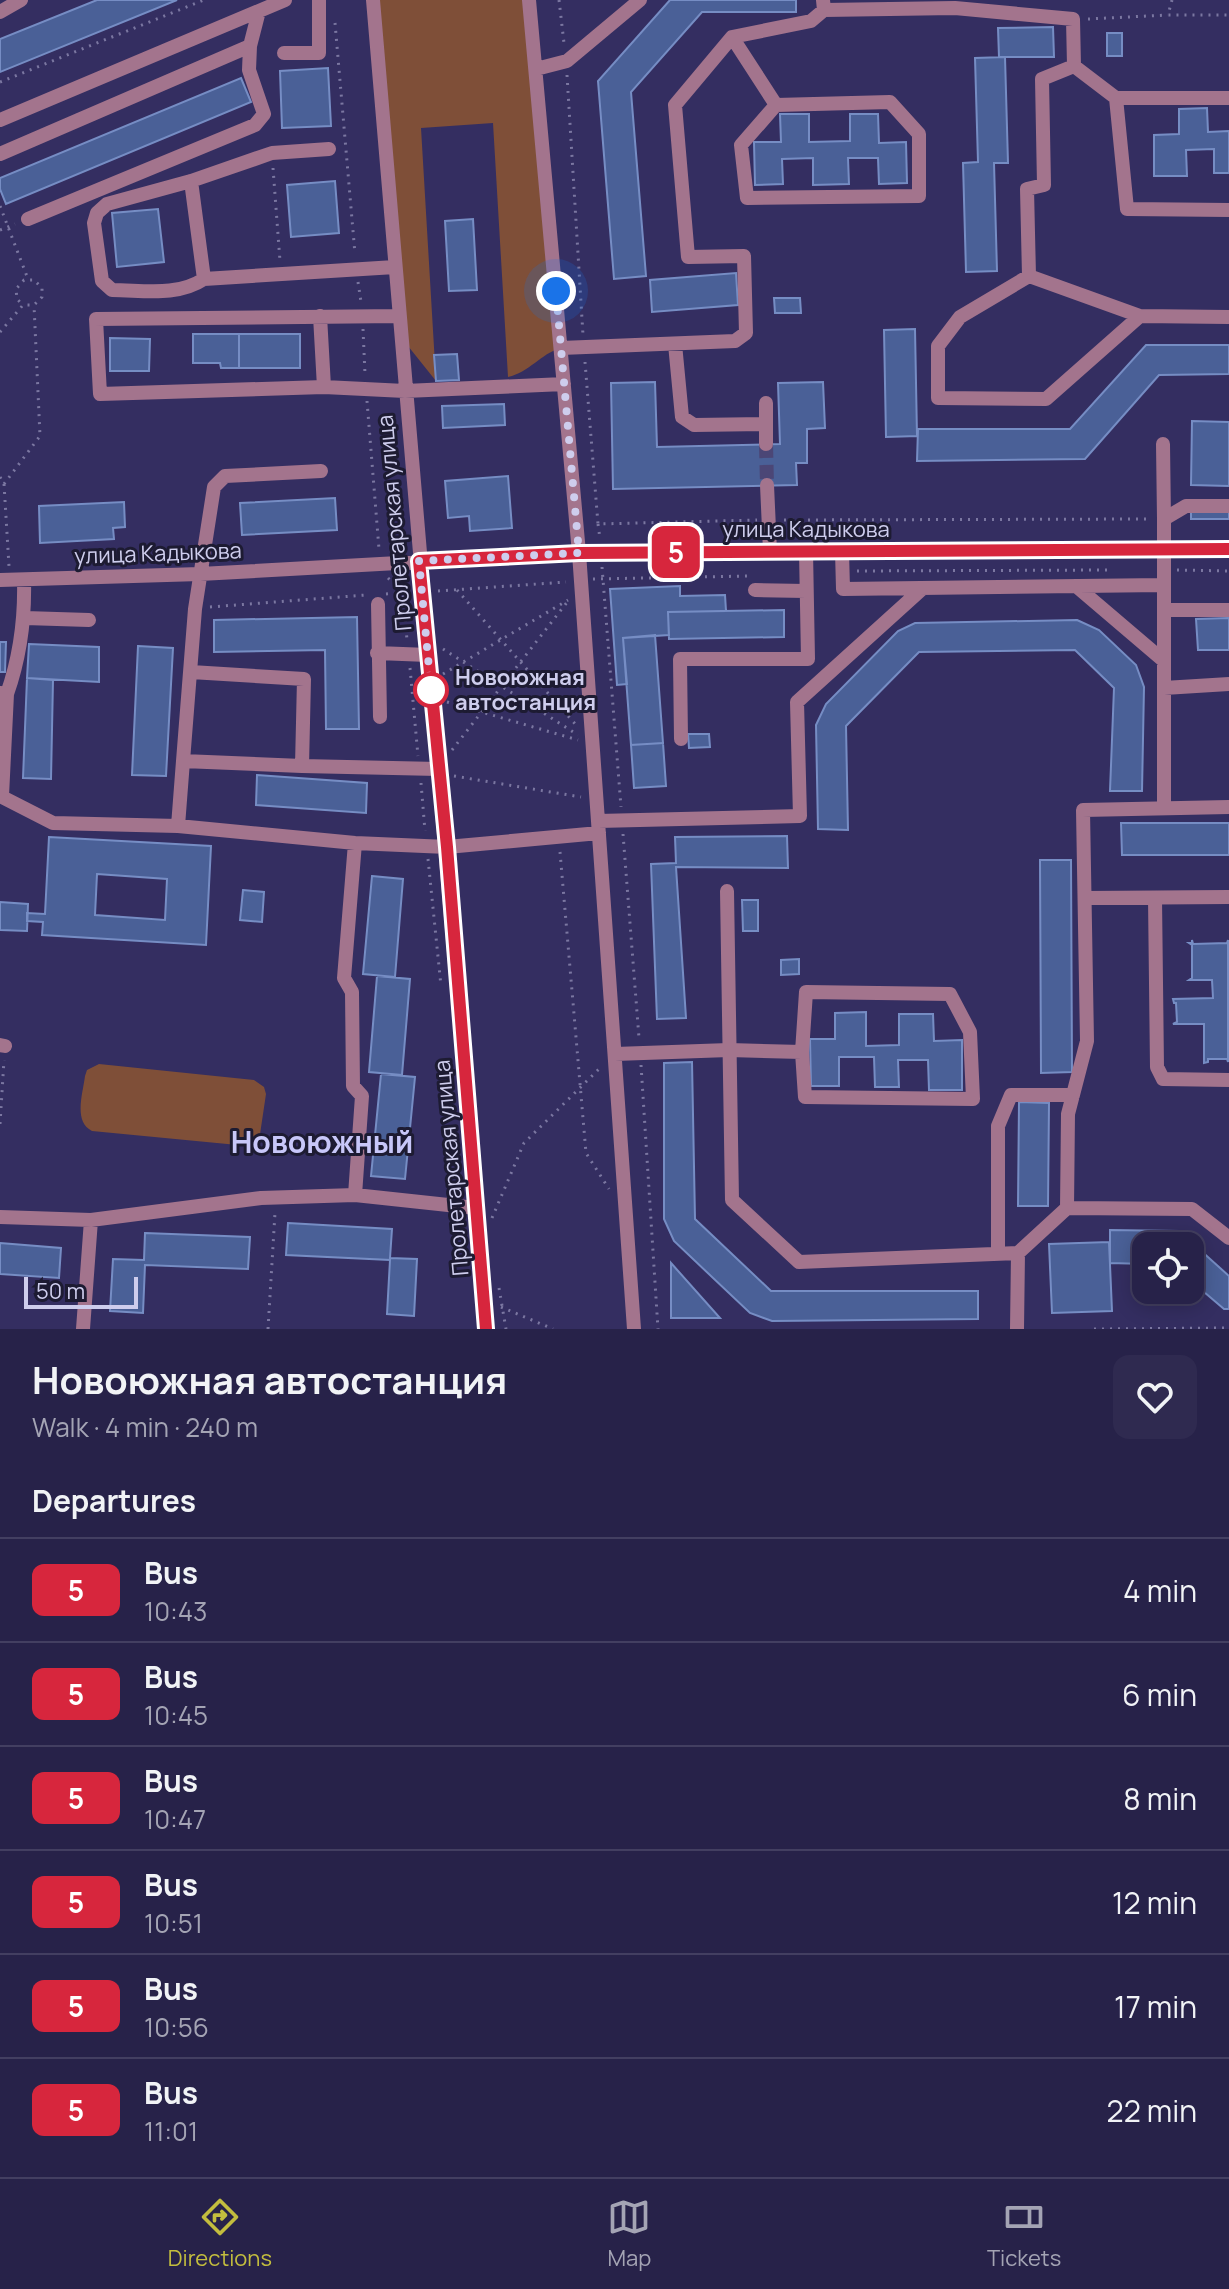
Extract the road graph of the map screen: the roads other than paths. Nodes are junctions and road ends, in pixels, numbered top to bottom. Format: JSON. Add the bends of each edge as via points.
{"nodes":[{"id":1,"x":319,"y":0,"type":"edge"},
{"id":2,"x":373,"y":0,"type":"edge"},
{"id":3,"x":529,"y":0,"type":"edge"},
{"id":4,"x":640,"y":0,"type":"edge"},
{"id":5,"x":23,"y":1,"type":"edge"},
{"id":6,"x":276,"y":2,"type":"edge"},
{"id":7,"x":823,"y":5,"type":"edge"},
{"id":8,"x":259,"y":11,"type":"junction"},
{"id":9,"x":0,"y":12,"type":"edge"},
{"id":10,"x":732,"y":37,"type":"junction"},
{"id":11,"x":250,"y":46,"type":"junction"},
{"id":12,"x":284,"y":53,"type":"dead end"},
{"id":13,"x":1074,"y":66,"type":"junction"},
{"id":14,"x":536,"y":69,"type":"junction"},
{"id":15,"x":1116,"y":98,"type":"junction"},
{"id":16,"x":1229,"y":98,"type":"edge"},
{"id":17,"x":776,"y":105,"type":"junction"},
{"id":18,"x":0,"y":120,"type":"edge"},
{"id":19,"x":329,"y":149,"type":"dead end"},
{"id":20,"x":0,"y":154,"type":"edge"},
{"id":21,"x":191,"y":181,"type":"junction"},
{"id":22,"x":1229,"y":210,"type":"edge"},
{"id":23,"x":28,"y":219,"type":"dead end"},
{"id":24,"x":395,"y":267,"type":"junction"},
{"id":25,"x":1029,"y":276,"type":"junction"},
{"id":26,"x":204,"y":279,"type":"junction"},
{"id":27,"x":320,"y":316,"type":"junction"},
{"id":28,"x":399,"y":316,"type":"junction"},
{"id":29,"x":1140,"y":316,"type":"junction"},
{"id":30,"x":1229,"y":317,"type":"edge"},
{"id":31,"x":675,"y":344,"type":"junction"},
{"id":32,"x":561,"y":348,"type":"junction"},
{"id":33,"x":564,"y":384,"type":"junction"},
{"id":34,"x":324,"y":387,"type":"junction"},
{"id":35,"x":405,"y":391,"type":"junction"},
{"id":36,"x":766,"y":403,"type":"dead end"},
{"id":37,"x":766,"y":424,"type":"junction"},
{"id":38,"x":766,"y":444,"type":"tunnel mouth"},
{"id":39,"x":1163,"y":444,"type":"dead end"},
{"id":40,"x":321,"y":471,"type":"dead end"},
{"id":41,"x":767,"y":485,"type":"tunnel mouth"},
{"id":42,"x":1229,"y":506,"type":"edge"},
{"id":43,"x":1164,"y":519,"type":"junction"},
{"id":44,"x":1163,"y":549,"type":"junction"},
{"id":45,"x":1229,"y":549,"type":"edge"},
{"id":46,"x":770,"y":551,"type":"junction"},
{"id":47,"x":806,"y":551,"type":"junction"},
{"id":48,"x":842,"y":551,"type":"junction"},
{"id":49,"x":579,"y":553,"type":"junction"},
{"id":50,"x":419,"y":561,"type":"junction"},
{"id":51,"x":4,"y":574,"type":"edge"},
{"id":52,"x":200,"y":574,"type":"junction"},
{"id":53,"x":24,"y":580,"type":"junction"},
{"id":54,"x":1163,"y":585,"type":"junction"},
{"id":55,"x":1076,"y":586,"type":"junction"},
{"id":56,"x":923,"y":588,"type":"junction"},
{"id":57,"x":755,"y":590,"type":"dead end"},
{"id":58,"x":806,"y":591,"type":"junction"},
{"id":59,"x":378,"y":604,"type":"dead end"},
{"id":60,"x":1164,"y":610,"type":"junction"},
{"id":61,"x":1229,"y":610,"type":"edge"},
{"id":62,"x":25,"y":618,"type":"junction"},
{"id":63,"x":89,"y":620,"type":"dead end"},
{"id":64,"x":377,"y":653,"type":"junction"},
{"id":65,"x":428,"y":655,"type":"junction"},
{"id":66,"x":1164,"y":661,"type":"junction"},
{"id":67,"x":191,"y":672,"type":"junction"},
{"id":68,"x":1229,"y":684,"type":"edge"},
{"id":69,"x":1164,"y":688,"type":"junction"},
{"id":70,"x":4,"y":693,"type":"edge"},
{"id":71,"x":380,"y":717,"type":"dead end"},
{"id":72,"x":681,"y":739,"type":"dead end"},
{"id":73,"x":183,"y":761,"type":"junction"},
{"id":74,"x":302,"y":766,"type":"junction"},
{"id":75,"x":438,"y":772,"type":"junction"},
{"id":76,"x":1,"y":796,"type":"edge"},
{"id":77,"x":1229,"y":807,"type":"edge"},
{"id":78,"x":1164,"y":808,"type":"junction"},
{"id":79,"x":178,"y":826,"type":"junction"},
{"id":80,"x":598,"y":827,"type":"junction"},
{"id":81,"x":355,"y":843,"type":"junction"},
{"id":82,"x":447,"y":847,"type":"junction"},
{"id":83,"x":727,"y":891,"type":"dead end"},
{"id":84,"x":1229,"y":897,"type":"edge"},
{"id":85,"x":1085,"y":898,"type":"junction"},
{"id":86,"x":1155,"y":898,"type":"junction"},
{"id":87,"x":729,"y":1050,"type":"junction"},
{"id":88,"x":802,"y":1052,"type":"junction"},
{"id":89,"x":615,"y":1054,"type":"junction"},
{"id":90,"x":1229,"y":1080,"type":"edge"},
{"id":91,"x":1073,"y":1095,"type":"junction"},
{"id":92,"x":355,"y":1195,"type":"junction"},
{"id":93,"x":476,"y":1208,"type":"junction"},
{"id":94,"x":1067,"y":1208,"type":"junction"},
{"id":95,"x":0,"y":1217,"type":"edge"},
{"id":96,"x":91,"y":1220,"type":"junction"},
{"id":97,"x":1229,"y":1238,"type":"edge"},
{"id":98,"x":1018,"y":1253,"type":"junction"},
{"id":99,"x":998,"y":1254,"type":"junction"},
{"id":100,"x":83,"y":1329,"type":"edge"},
{"id":101,"x":486,"y":1329,"type":"edge"},
{"id":102,"x":634,"y":1329,"type":"edge"},
{"id":103,"x":1017,"y":1329,"type":"edge"}],
"edges":[{"from":1,"to":12,"type":"street","via":[[319,53]]},
{"from":2,"to":24,"type":"street","name":"Пролетарская улица"},
{"from":3,"to":14,"type":"street"},
{"from":4,"to":14,"type":"street","via":[[567,61]]},
{"from":5,"to":9,"type":"street"},
{"from":6,"to":8,"type":"street"},
{"from":7,"to":10,"type":"street","via":[[811,21]]},
{"from":7,"to":13,"type":"street","via":[[955,8],[1073,19]]},
{"from":8,"to":11,"type":"street"},
{"from":8,"to":18,"type":"street"},
{"from":10,"to":17,"type":"street"},
{"from":10,"to":31,"type":"street","via":[[675,105],[688,257],[744,256],[746,333],[735,341]]},
{"from":11,"to":20,"type":"street"},
{"from":11,"to":23,"type":"street","via":[[249,70],[264,114],[255,125]]},
{"from":13,"to":15,"type":"street"},
{"from":13,"to":25,"type":"street","via":[[1042,79],[1044,185],[1027,189]]},
{"from":14,"to":32,"type":"street"},
{"from":15,"to":16,"type":"street"},
{"from":15,"to":22,"type":"street","via":[[1127,209]]},
{"from":17,"to":17,"type":"street","via":[[741,145],[747,198],[919,196],[919,134],[890,102]]},
{"from":19,"to":21,"type":"street","via":[[272,153]]},
{"from":21,"to":26,"type":"street"},
{"from":21,"to":26,"type":"street","via":[[107,204],[94,223],[102,281],[112,290],[179,291]]},
{"from":24,"to":26,"type":"street"},
{"from":24,"to":28,"type":"street","name":"Пролетарская улица"},
{"from":25,"to":29,"type":"street"},
{"from":25,"to":29,"type":"street","via":[[960,317],[938,346],[938,398],[1046,399]]},
{"from":27,"to":28,"type":"street"},
{"from":27,"to":34,"type":"street"},
{"from":27,"to":34,"type":"street","via":[[96,319],[100,394]]},
{"from":28,"to":35,"type":"street","name":"Пролетарская улица"},
{"from":29,"to":30,"type":"street"},
{"from":31,"to":32,"type":"street"},
{"from":31,"to":37,"type":"street","via":[[682,417],[694,425]]},
{"from":32,"to":33,"type":"street"},
{"from":33,"to":35,"type":"street"},
{"from":33,"to":49,"type":"street"},
{"from":34,"to":35,"type":"street"},
{"from":35,"to":50,"type":"street","name":"Пролетарская улица"},
{"from":36,"to":37,"type":"street"},
{"from":37,"to":38,"type":"street"},
{"from":39,"to":43,"type":"street"},
{"from":40,"to":52,"type":"street","via":[[225,476],[214,487]]},
{"from":41,"to":46,"type":"street"},
{"from":42,"to":43,"type":"street","via":[[1186,506]]},
{"from":43,"to":44,"type":"street"},
{"from":44,"to":45,"type":"street","name":"улица Кадыкова"},
{"from":44,"to":48,"type":"street","name":"улица Кадыкова"},
{"from":44,"to":54,"type":"street"},
{"from":46,"to":47,"type":"street","name":"улица Кадыкова"},
{"from":46,"to":49,"type":"street","name":"улица Кадыкова"},
{"from":47,"to":48,"type":"street","name":"улица Кадыкова"},
{"from":47,"to":58,"type":"street"},
{"from":48,"to":56,"type":"street","via":[[843,589]]},
{"from":49,"to":50,"type":"street","name":"улица Кадыкова"},
{"from":49,"to":80,"type":"street"},
{"from":50,"to":52,"type":"street","name":"улица Кадыкова"},
{"from":50,"to":65,"type":"street","name":"Пролетарская улица"},
{"from":51,"to":53,"type":"street","name":"улица Кадыкова"},
{"from":52,"to":53,"type":"street","name":"улица Кадыкова"},
{"from":52,"to":67,"type":"street"},
{"from":53,"to":62,"type":"street"},
{"from":54,"to":55,"type":"street"},
{"from":54,"to":60,"type":"street"},
{"from":55,"to":56,"type":"street"},
{"from":55,"to":66,"type":"street"},
{"from":56,"to":80,"type":"street","via":[[797,702],[800,816],[622,820]]},
{"from":57,"to":58,"type":"street"},
{"from":58,"to":72,"type":"street","via":[[808,659],[680,659]]},
{"from":59,"to":64,"type":"street"},
{"from":60,"to":61,"type":"street"},
{"from":60,"to":66,"type":"street"},
{"from":62,"to":63,"type":"street"},
{"from":62,"to":70,"type":"street","via":[[13,677]]},
{"from":64,"to":65,"type":"street"},
{"from":64,"to":71,"type":"street"},
{"from":65,"to":75,"type":"street","name":"Пролетарская улица"},
{"from":66,"to":69,"type":"street"},
{"from":67,"to":73,"type":"street"},
{"from":67,"to":74,"type":"street","via":[[304,679]]},
{"from":68,"to":69,"type":"street"},
{"from":69,"to":78,"type":"street"},
{"from":70,"to":76,"type":"street"},
{"from":73,"to":74,"type":"street"},
{"from":73,"to":79,"type":"street"},
{"from":74,"to":75,"type":"street"},
{"from":75,"to":82,"type":"street","name":"Пролетарская улица"},
{"from":76,"to":79,"type":"street","via":[[53,823]]},
{"from":77,"to":78,"type":"street"},
{"from":78,"to":85,"type":"street","via":[[1083,810]]},
{"from":79,"to":81,"type":"street"},
{"from":80,"to":82,"type":"street"},
{"from":80,"to":89,"type":"street"},
{"from":81,"to":82,"type":"street"},
{"from":81,"to":92,"type":"street","via":[[344,978],[352,992],[353,1086],[362,1096]]},
{"from":82,"to":93,"type":"street","name":"Пролетарская улица"},
{"from":83,"to":87,"type":"street"},
{"from":84,"to":86,"type":"street"},
{"from":85,"to":86,"type":"street"},
{"from":85,"to":91,"type":"street","via":[[1087,1041]]},
{"from":86,"to":90,"type":"street","via":[[1157,1067],[1163,1079]]},
{"from":87,"to":88,"type":"street"},
{"from":87,"to":89,"type":"street"},
{"from":87,"to":99,"type":"street","via":[[732,1200],[799,1262]]},
{"from":88,"to":88,"type":"street","via":[[805,1097],[973,1099],[970,1032],[950,994],[806,992]]},
{"from":89,"to":102,"type":"street"},
{"from":91,"to":94,"type":"street"},
{"from":91,"to":99,"type":"street","via":[[1011,1095],[998,1126]]},
{"from":92,"to":93,"type":"street"},
{"from":92,"to":96,"type":"street","via":[[276,1197]]},
{"from":93,"to":101,"type":"street","name":"Пролетарская улица"},
{"from":94,"to":97,"type":"street","via":[[1192,1209]]},
{"from":94,"to":98,"type":"street"},
{"from":95,"to":96,"type":"street"},
{"from":96,"to":100,"type":"street"},
{"from":98,"to":99,"type":"street"},
{"from":98,"to":103,"type":"street"}]}
